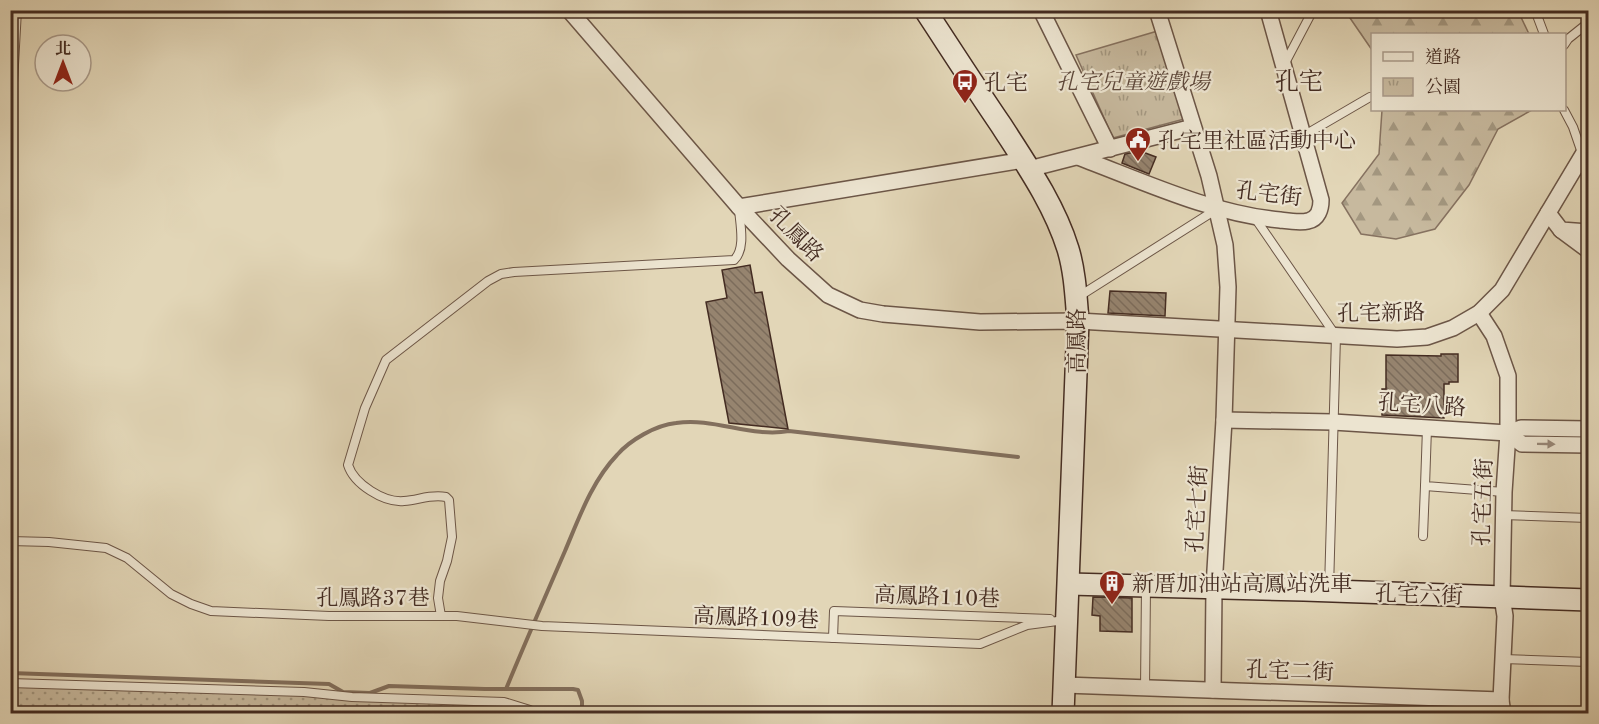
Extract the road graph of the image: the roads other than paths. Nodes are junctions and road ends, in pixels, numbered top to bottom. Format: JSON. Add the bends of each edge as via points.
{"nodes":[{"id":1,"x":17,"y":10,"type":"edge"},
{"id":2,"x":569,"y":10,"type":"edge"},
{"id":3,"x":924,"y":10,"type":"edge"},
{"id":4,"x":1041,"y":10,"type":"edge"},
{"id":5,"x":1157,"y":10,"type":"edge"},
{"id":6,"x":1268,"y":10,"type":"edge"},
{"id":7,"x":1313,"y":10,"type":"edge"},
{"id":8,"x":1535,"y":10,"type":"edge"},
{"id":9,"x":1588,"y":23,"type":"edge"},
{"id":10,"x":1544,"y":33,"type":"edge"},
{"id":11,"x":1566,"y":42,"type":"edge"},
{"id":12,"x":1283,"y":67,"type":"junction"},
{"id":13,"x":1370,"y":97,"type":"dead end"},
{"id":14,"x":1565,"y":111,"type":"edge"},
{"id":15,"x":1193,"y":127,"type":"junction"},
{"id":16,"x":1303,"y":136,"type":"junction"},
{"id":17,"x":10,"y":137,"type":"edge"},
{"id":18,"x":1110,"y":149,"type":"junction"},
{"id":19,"x":1585,"y":150,"type":"edge"},
{"id":20,"x":1077,"y":157,"type":"junction"},
{"id":21,"x":1027,"y":165,"type":"junction"},
{"id":22,"x":739,"y":207,"type":"junction"},
{"id":23,"x":1217,"y":208,"type":"junction"},
{"id":24,"x":1548,"y":213,"type":"junction"},
{"id":25,"x":1255,"y":218,"type":"junction"},
{"id":26,"x":1561,"y":230,"type":"junction"},
{"id":27,"x":1588,"y":231,"type":"edge"},
{"id":28,"x":1588,"y":250,"type":"edge"},
{"id":29,"x":1076,"y":298,"type":"junction"},
{"id":30,"x":1479,"y":313,"type":"junction"},
{"id":31,"x":1078,"y":321,"type":"junction"},
{"id":32,"x":1226,"y":330,"type":"junction"},
{"id":33,"x":1336,"y":336,"type":"junction"},
{"id":34,"x":1224,"y":420,"type":"junction"},
{"id":35,"x":1333,"y":422,"type":"junction"},
{"id":36,"x":1427,"y":426,"type":"junction"},
{"id":37,"x":1588,"y":429,"type":"edge"},
{"id":38,"x":1508,"y":433,"type":"junction"},
{"id":39,"x":1588,"y":445,"type":"edge"},
{"id":40,"x":1425,"y":486,"type":"junction"},
{"id":41,"x":1504,"y":492,"type":"junction"},
{"id":42,"x":1503,"y":515,"type":"junction"},
{"id":43,"x":1588,"y":518,"type":"edge"},
{"id":44,"x":1423,"y":536,"type":"dead end"},
{"id":45,"x":10,"y":541,"type":"edge"},
{"id":46,"x":1069,"y":584,"type":"junction"},
{"id":47,"x":1146,"y":585,"type":"junction"},
{"id":48,"x":1214,"y":587,"type":"junction"},
{"id":49,"x":1329,"y":590,"type":"junction"},
{"id":50,"x":1502,"y":597,"type":"junction"},
{"id":51,"x":1588,"y":600,"type":"edge"},
{"id":52,"x":441,"y":616,"type":"junction"},
{"id":53,"x":1067,"y":620,"type":"junction"},
{"id":54,"x":833,"y":638,"type":"junction"},
{"id":55,"x":1503,"y":659,"type":"junction"},
{"id":56,"x":1588,"y":662,"type":"edge"},
{"id":57,"x":10,"y":683,"type":"edge"},
{"id":58,"x":1064,"y":685,"type":"junction"},
{"id":59,"x":1145,"y":688,"type":"junction"},
{"id":60,"x":1213,"y":690,"type":"junction"},
{"id":61,"x":1502,"y":707,"type":"edge"},
{"id":62,"x":533,"y":714,"type":"edge"},
{"id":63,"x":1063,"y":714,"type":"edge"}],
"edges":[{"from":1,"to":17,"type":"lane"},
{"from":2,"to":22,"type":"street","name":"孔鳳路"},
{"from":3,"to":21,"type":"street","name":"高鳳路"},
{"from":4,"to":18,"type":"street"},
{"from":5,"to":15,"type":"street","name":"孔宅街"},
{"from":6,"to":12,"type":"street","name":"孔宅街"},
{"from":7,"to":12,"type":"lane"},
{"from":8,"to":10,"type":"lane"},
{"from":9,"to":11,"type":"lane"},
{"from":12,"to":16,"type":"street","name":"孔宅街"},
{"from":13,"to":16,"type":"lane"},
{"from":14,"to":19,"type":"lane"},
{"from":15,"to":18,"type":"street"},
{"from":15,"to":23,"type":"street","name":"孔宅街"},
{"from":16,"to":25,"type":"street","name":"孔宅街","via":[[1321,200],[1316,217],[1308,221]]},
{"from":18,"to":20,"type":"street"},
{"from":19,"to":24,"type":"street","name":"孔宅新路"},
{"from":20,"to":21,"type":"street"},
{"from":20,"to":23,"type":"street","name":"孔宅街"},
{"from":21,"to":22,"type":"street"},
{"from":21,"to":29,"type":"street","name":"高鳳路","via":[[1068,249]]},
{"from":22,"to":31,"type":"street","name":"孔鳳路","via":[[816,285],[841,303],[860,310],[980,322]]},
{"from":22,"to":52,"type":"lane","name":"孔鳳路37巷","via":[[740,249],[734,260],[501,274],[386,360],[365,408],[348,465],[367,487],[393,500],[427,496],[449,500],[452,537],[440,581]]},
{"from":23,"to":25,"type":"street","name":"孔宅街"},
{"from":23,"to":29,"type":"lane"},
{"from":23,"to":32,"type":"street","name":"孔宅街","via":[[1225,245]]},
{"from":24,"to":26,"type":"street"},
{"from":24,"to":30,"type":"street","name":"孔宅新路","via":[[1502,290]]},
{"from":25,"to":33,"type":"lane"},
{"from":26,"to":27,"type":"street"},
{"from":26,"to":28,"type":"street"},
{"from":29,"to":31,"type":"street","name":"高鳳路"},
{"from":30,"to":33,"type":"street","name":"孔宅新路","via":[[1427,337]]},
{"from":30,"to":38,"type":"street","name":"孔宅五街","via":[[1494,336],[1508,376]]},
{"from":31,"to":32,"type":"street","name":"孔宅新路"},
{"from":31,"to":46,"type":"street","name":"高鳳路"},
{"from":32,"to":33,"type":"street","name":"孔宅新路"},
{"from":32,"to":34,"type":"street","name":"孔宅七街"},
{"from":33,"to":35,"type":"lane"},
{"from":34,"to":35,"type":"street","name":"孔宅八路"},
{"from":34,"to":48,"type":"street","name":"孔宅七街"},
{"from":35,"to":36,"type":"street","name":"孔宅八路"},
{"from":35,"to":49,"type":"lane"},
{"from":36,"to":38,"type":"street","name":"孔宅八路"},
{"from":36,"to":40,"type":"lane"},
{"from":37,"to":38,"type":"street","name":"孔宅八路","via":[[1521,428]]},
{"from":38,"to":39,"type":"street","name":"孔宅八路","one_way":true,"via":[[1522,444]]},
{"from":38,"to":41,"type":"street","name":"孔宅五街"},
{"from":40,"to":41,"type":"lane"},
{"from":40,"to":44,"type":"lane"},
{"from":41,"to":42,"type":"street","name":"孔宅五街"},
{"from":42,"to":43,"type":"lane"},
{"from":42,"to":50,"type":"street","name":"孔宅五街"},
{"from":45,"to":52,"type":"lane","name":"孔鳳路37巷","via":[[106,548],[128,558],[171,594],[212,611]]},
{"from":46,"to":47,"type":"street","name":"孔宅六街"},
{"from":46,"to":53,"type":"street","name":"高鳳路"},
{"from":47,"to":48,"type":"street","name":"孔宅六街"},
{"from":47,"to":59,"type":"lane"},
{"from":48,"to":49,"type":"street","name":"孔宅六街"},
{"from":48,"to":60,"type":"street","name":"孔宅七街"},
{"from":49,"to":50,"type":"street","name":"孔宅六街"},
{"from":50,"to":51,"type":"street","name":"孔宅六街"},
{"from":50,"to":55,"type":"street","name":"孔宅五街"},
{"from":52,"to":54,"type":"lane","name":"高鳳路109巷","via":[[542,626]]},
{"from":53,"to":54,"type":"lane","name":"高鳳路109巷","via":[[1027,626],[980,644]]},
{"from":53,"to":54,"type":"lane","name":"高鳳路110巷","via":[[834,611]]},
{"from":53,"to":58,"type":"street","name":"高鳳路"},
{"from":55,"to":56,"type":"lane"},
{"from":55,"to":61,"type":"street","name":"孔宅五街"},
{"from":57,"to":62,"type":"lane","via":[[504,702]]},
{"from":58,"to":59,"type":"street","name":"孔宅二街"},
{"from":58,"to":63,"type":"street","name":"高鳳路"},
{"from":59,"to":60,"type":"street","name":"孔宅二街"},
{"from":60,"to":61,"type":"street","name":"孔宅二街"}]}
